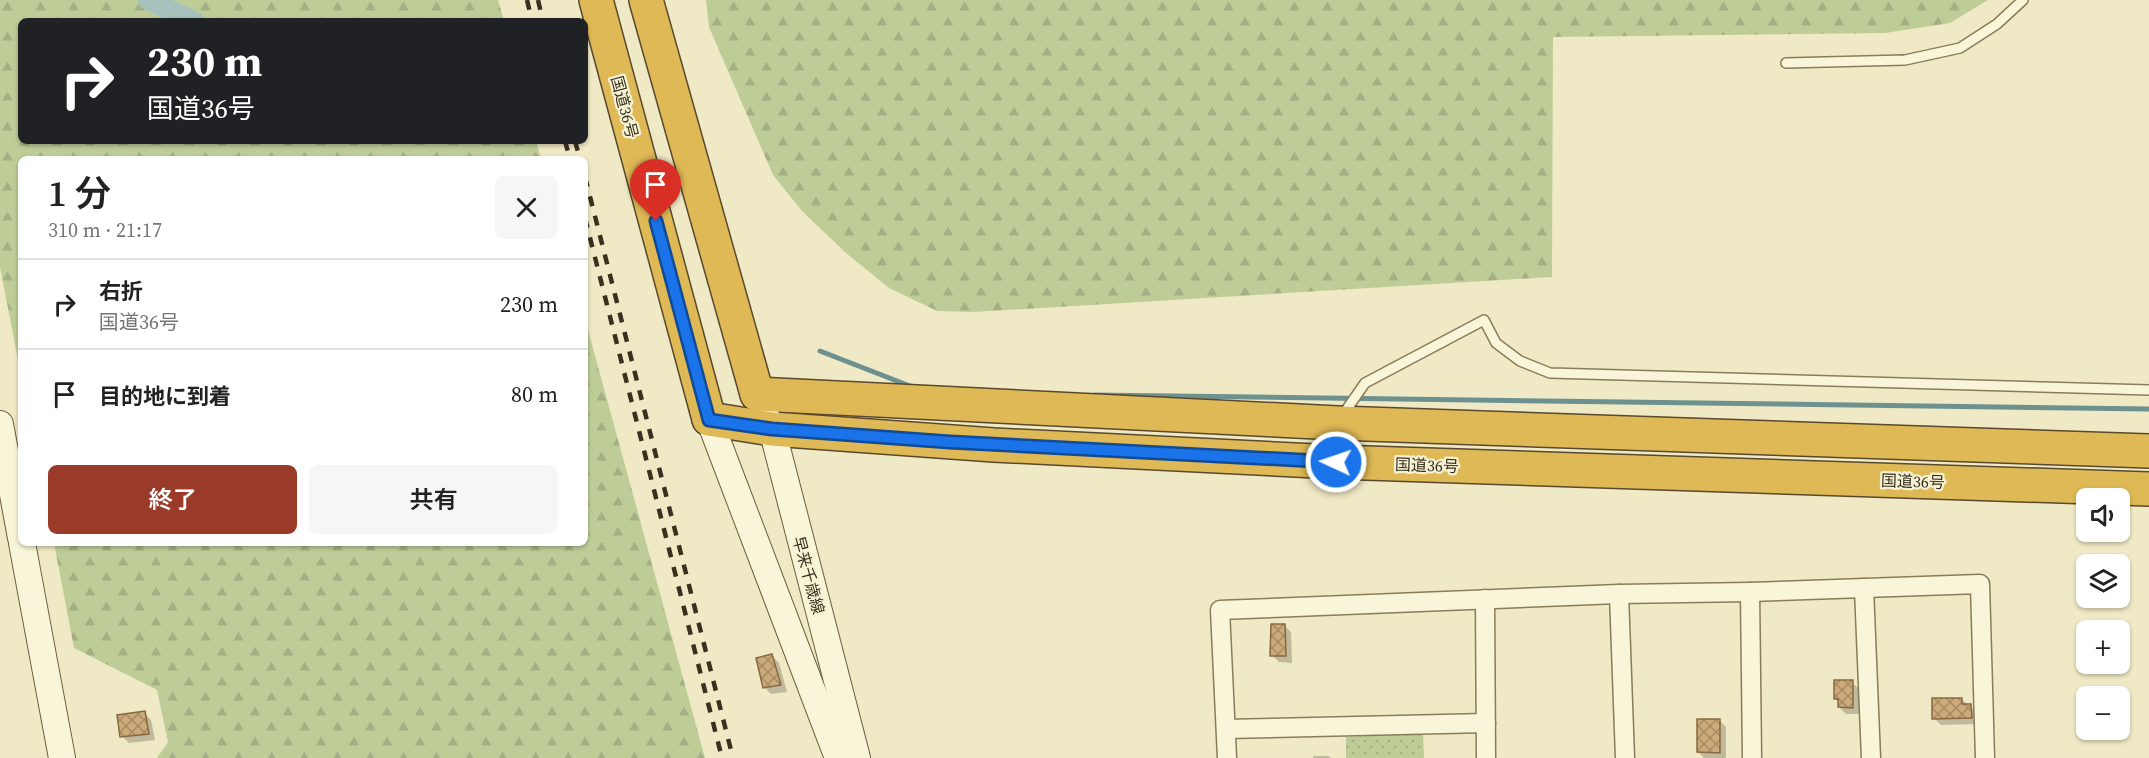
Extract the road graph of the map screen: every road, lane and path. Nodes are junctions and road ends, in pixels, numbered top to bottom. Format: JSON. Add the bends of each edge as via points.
{"nodes":[{"id":1,"x":596,"y":0,"type":"edge"},
{"id":2,"x":645,"y":0,"type":"edge"},
{"id":3,"x":2023,"y":0,"type":"edge"},
{"id":4,"x":1786,"y":63,"type":"dead end"},
{"id":5,"x":2149,"y":390,"type":"edge"},
{"id":6,"x":757,"y":394,"type":"junction"},
{"id":7,"x":709,"y":420,"type":"junction"},
{"id":8,"x":0,"y":424,"type":"edge"},
{"id":9,"x":772,"y":429,"type":"junction"},
{"id":10,"x":1337,"y":443,"type":"junction"},
{"id":11,"x":2149,"y":451,"type":"edge"},
{"id":12,"x":2149,"y":489,"type":"edge"},
{"id":13,"x":18,"y":522,"type":"edge"},
{"id":14,"x":23,"y":546,"type":"edge"},
{"id":15,"x":1864,"y":588,"type":"junction"},
{"id":16,"x":1750,"y":592,"type":"junction"},
{"id":17,"x":1619,"y":594,"type":"junction"},
{"id":18,"x":1485,"y":599,"type":"junction"},
{"id":19,"x":1486,"y":723,"type":"junction"},
{"id":20,"x":1226,"y":729,"type":"junction"},
{"id":21,"x":62,"y":758,"type":"edge"},
{"id":22,"x":838,"y":758,"type":"edge"},
{"id":23,"x":857,"y":758,"type":"edge"},
{"id":24,"x":1227,"y":758,"type":"edge"},
{"id":25,"x":1486,"y":758,"type":"edge"},
{"id":26,"x":1624,"y":758,"type":"edge"},
{"id":27,"x":1752,"y":758,"type":"edge"},
{"id":28,"x":1871,"y":758,"type":"edge"},
{"id":29,"x":1985,"y":758,"type":"edge"}],
"edges":[{"from":1,"to":7,"type":"highway","name":"国道36号"},
{"from":2,"to":6,"type":"highway"},
{"from":3,"to":4,"type":"lane","via":[[1997,24],[1960,48],[1905,60]]},
{"from":5,"to":10,"type":"lane","via":[[1550,373],[1520,361],[1496,343],[1484,320],[1365,383]]},
{"from":6,"to":7,"type":"highway"},
{"from":6,"to":9,"type":"main road","name":"早来千歳線"},
{"from":6,"to":10,"type":"highway","name":"国道36号"},
{"from":7,"to":9,"type":"highway","name":"国道36号"},
{"from":7,"to":22,"type":"main road","name":"早来千歳線"},
{"from":8,"to":13,"type":"main road"},
{"from":9,"to":10,"type":"highway","name":"国道36号","via":[[994,445]]},
{"from":9,"to":23,"type":"main road","name":"早来千歳線"},
{"from":10,"to":11,"type":"highway","name":"国道36号"},
{"from":10,"to":12,"type":"highway","name":"国道36号"},
{"from":14,"to":21,"type":"main road"},
{"from":15,"to":16,"type":"street"},
{"from":15,"to":28,"type":"street"},
{"from":15,"to":29,"type":"street","via":[[1980,584]]},
{"from":16,"to":17,"type":"street"},
{"from":16,"to":27,"type":"street"},
{"from":17,"to":18,"type":"street"},
{"from":17,"to":26,"type":"street"},
{"from":18,"to":19,"type":"street"},
{"from":18,"to":20,"type":"street","via":[[1220,610]]},
{"from":19,"to":20,"type":"street"},
{"from":19,"to":25,"type":"street"},
{"from":20,"to":24,"type":"street"}]}
